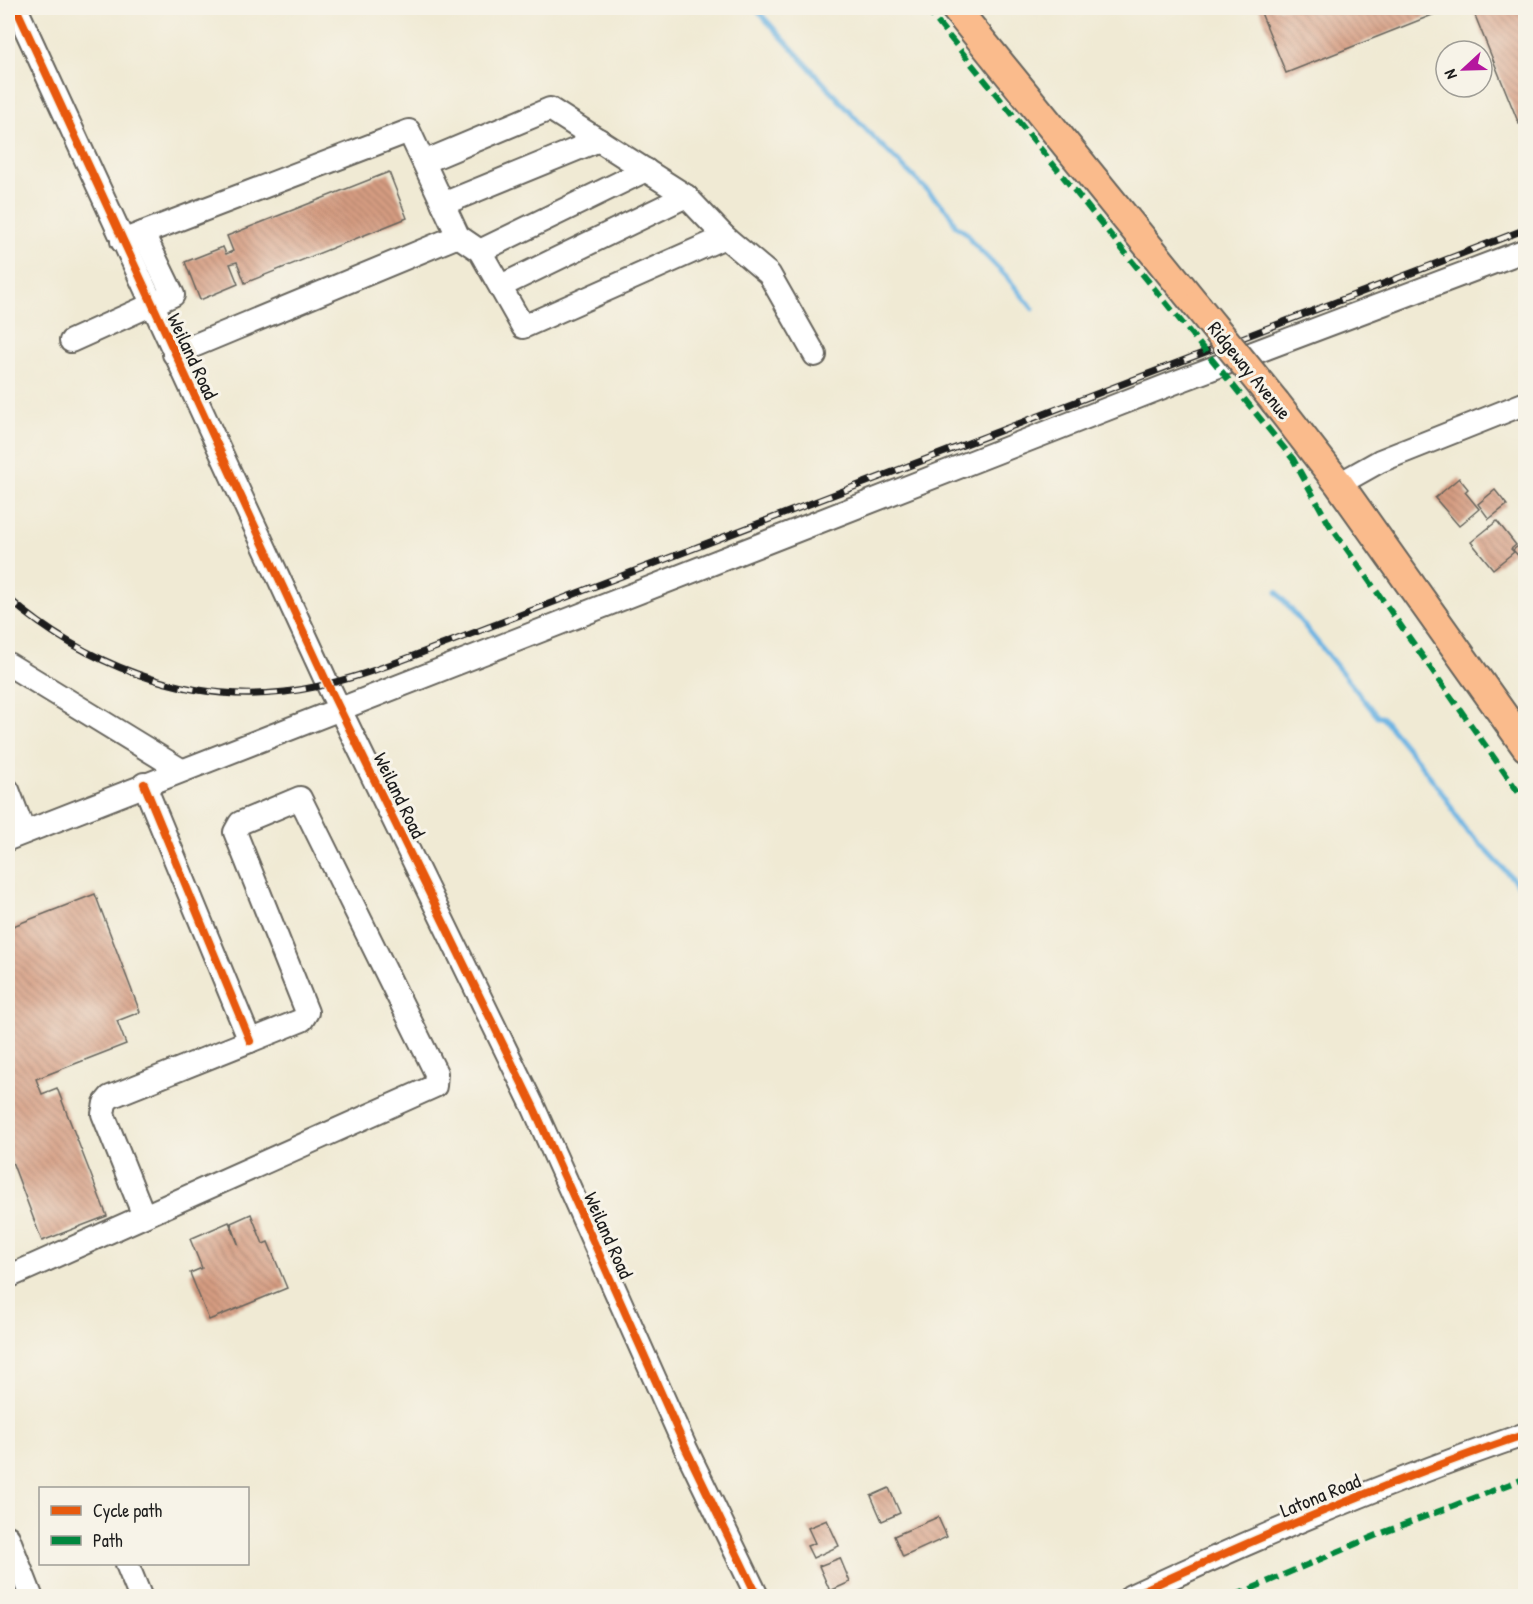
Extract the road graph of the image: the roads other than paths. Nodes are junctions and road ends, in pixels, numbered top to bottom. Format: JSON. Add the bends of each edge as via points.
{"nodes":[{"id":1,"x":16,"y":8,"type":"edge"},
{"id":2,"x":956,"y":8,"type":"edge"},
{"id":3,"x":599,"y":140,"type":"junction"},
{"id":4,"x":424,"y":162,"type":"junction"},
{"id":5,"x":646,"y":170,"type":"junction"},
{"id":6,"x":686,"y":196,"type":"junction"},
{"id":7,"x":443,"y":204,"type":"junction"},
{"id":8,"x":143,"y":233,"type":"junction"},
{"id":9,"x":458,"y":236,"type":"junction"},
{"id":10,"x":725,"y":237,"type":"junction"},
{"id":11,"x":122,"y":241,"type":"junction"},
{"id":12,"x":480,"y":250,"type":"junction"},
{"id":13,"x":1526,"y":250,"type":"edge"},
{"id":14,"x":501,"y":286,"type":"junction"},
{"id":15,"x":150,"y":304,"type":"junction"},
{"id":16,"x":71,"y":341,"type":"dead end"},
{"id":17,"x":174,"y":354,"type":"junction"},
{"id":18,"x":814,"y":356,"type":"dead end"},
{"id":19,"x":1526,"y":403,"type":"edge"},
{"id":20,"x":1339,"y":484,"type":"junction"},
{"id":21,"x":8,"y":664,"type":"edge"},
{"id":22,"x":339,"y":708,"type":"junction"},
{"id":23,"x":1526,"y":747,"type":"edge"},
{"id":24,"x":181,"y":770,"type":"junction"},
{"id":25,"x":144,"y":784,"type":"junction"},
{"id":26,"x":8,"y":790,"type":"edge"},
{"id":27,"x":16,"y":835,"type":"edge"},
{"id":28,"x":249,"y":1041,"type":"junction"},
{"id":29,"x":144,"y":1216,"type":"junction"},
{"id":30,"x":10,"y":1270,"type":"edge"},
{"id":31,"x":1526,"y":1434,"type":"edge"},
{"id":32,"x":8,"y":1537,"type":"edge"},
{"id":33,"x":128,"y":1565,"type":"edge"},
{"id":34,"x":31,"y":1596,"type":"edge"},
{"id":35,"x":141,"y":1596,"type":"edge"},
{"id":36,"x":756,"y":1596,"type":"edge"},
{"id":37,"x":1131,"y":1596,"type":"edge"}],
"edges":[{"from":1,"to":11,"type":"street","name":"Weiland Road"},
{"from":2,"to":20,"type":"main road","name":"Ridgeway Avenue","bridge":true},
{"from":3,"to":4,"type":"street","via":[[550,109]]},
{"from":3,"to":5,"type":"street"},
{"from":3,"to":7,"type":"street"},
{"from":4,"to":7,"type":"street"},
{"from":4,"to":8,"type":"street","via":[[410,131]]},
{"from":5,"to":6,"type":"street"},
{"from":5,"to":12,"type":"street"},
{"from":6,"to":10,"type":"street"},
{"from":6,"to":14,"type":"street"},
{"from":7,"to":9,"type":"street"},
{"from":8,"to":11,"type":"street"},
{"from":8,"to":15,"type":"street","via":[[173,295]]},
{"from":9,"to":12,"type":"street"},
{"from":9,"to":17,"type":"street"},
{"from":10,"to":14,"type":"street","via":[[523,327]]},
{"from":10,"to":18,"type":"street","via":[[769,274]]},
{"from":11,"to":15,"type":"street","name":"Weiland Road"},
{"from":12,"to":14,"type":"street"},
{"from":13,"to":22,"type":"street","via":[[1160,388]]},
{"from":15,"to":16,"type":"street"},
{"from":15,"to":17,"type":"street","name":"Weiland Road"},
{"from":17,"to":22,"type":"street","name":"Weiland Road"},
{"from":19,"to":20,"type":"street","via":[[1380,461]]},
{"from":20,"to":23,"type":"main road","name":"Ridgeway Avenue"},
{"from":21,"to":24,"type":"street"},
{"from":22,"to":24,"type":"street"},
{"from":22,"to":36,"type":"street","name":"Weiland Road","via":[[533,1106]]},
{"from":24,"to":25,"type":"street"},
{"from":25,"to":27,"type":"street"},
{"from":25,"to":28,"type":"street"},
{"from":26,"to":27,"type":"street"},
{"from":28,"to":29,"type":"street","via":[[110,1097],[105,1103],[103,1114]]},
{"from":28,"to":29,"type":"street","via":[[302,1020],[307,1012],[236,832],[240,823],[297,797],[303,800],[436,1073],[435,1086]]},
{"from":29,"to":30,"type":"street"},
{"from":31,"to":37,"type":"street","name":"Latona Road","via":[[1290,1525]]},
{"from":32,"to":34,"type":"street"},
{"from":33,"to":35,"type":"street"}]}
